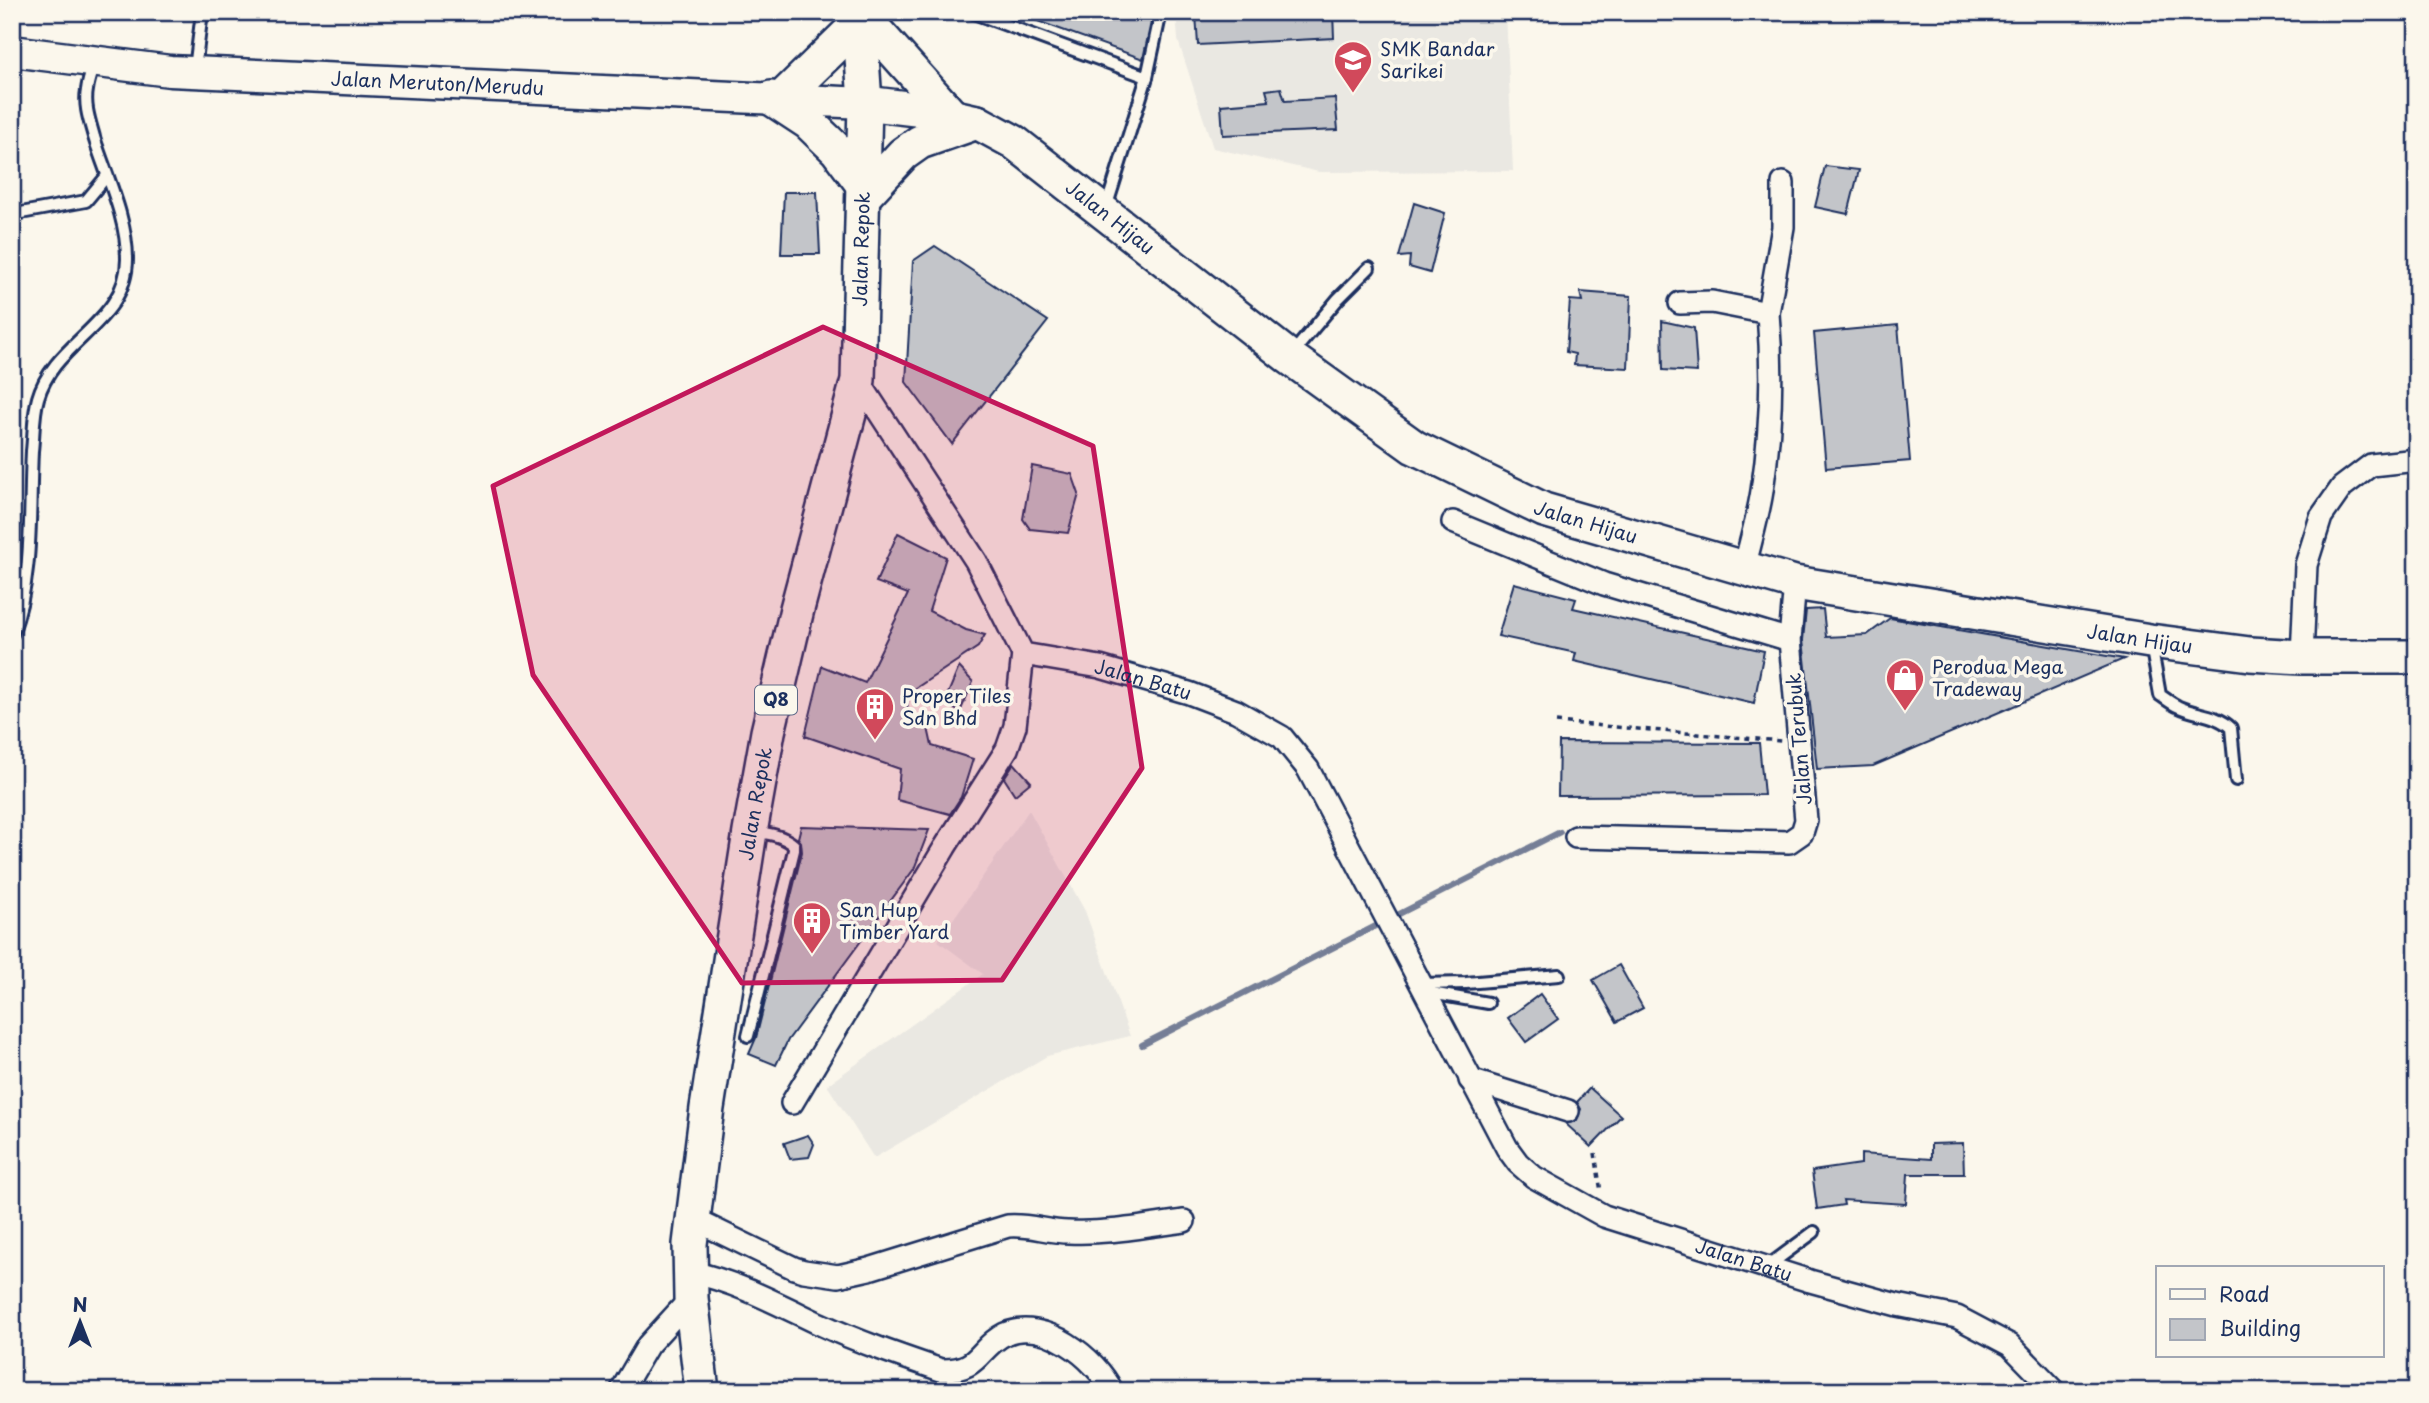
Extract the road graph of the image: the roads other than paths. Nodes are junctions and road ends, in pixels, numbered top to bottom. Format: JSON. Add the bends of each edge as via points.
{"nodes":[{"id":1,"x":202,"y":12,"type":"edge"},
{"id":2,"x":971,"y":12,"type":"edge"},
{"id":3,"x":1161,"y":12,"type":"edge"},
{"id":4,"x":859,"y":16,"type":"edge"},
{"id":5,"x":12,"y":51,"type":"edge"},
{"id":6,"x":94,"y":62,"type":"junction"},
{"id":7,"x":195,"y":72,"type":"junction"},
{"id":8,"x":1147,"y":77,"type":"junction"},
{"id":9,"x":776,"y":98,"type":"junction"},
{"id":10,"x":865,"y":103,"type":"junction"},
{"id":11,"x":965,"y":120,"type":"junction"},
{"id":12,"x":106,"y":177,"type":"junction"},
{"id":13,"x":1783,"y":183,"type":"dead end"},
{"id":14,"x":864,"y":191,"type":"junction"},
{"id":15,"x":1105,"y":212,"type":"junction"},
{"id":16,"x":12,"y":217,"type":"edge"},
{"id":17,"x":1369,"y":268,"type":"dead end"},
{"id":18,"x":1680,"y":303,"type":"dead end"},
{"id":19,"x":1768,"y":313,"type":"junction"},
{"id":20,"x":1289,"y":357,"type":"junction"},
{"id":21,"x":858,"y":380,"type":"junction"},
{"id":22,"x":2417,"y":460,"type":"edge"},
{"id":23,"x":1453,"y":522,"type":"dead end"},
{"id":24,"x":1744,"y":569,"type":"junction"},
{"id":25,"x":1795,"y":583,"type":"junction"},
{"id":26,"x":12,"y":634,"type":"edge"},
{"id":27,"x":1790,"y":640,"type":"junction"},
{"id":28,"x":2150,"y":641,"type":"junction"},
{"id":29,"x":1023,"y":654,"type":"junction"},
{"id":30,"x":2302,"y":657,"type":"junction"},
{"id":31,"x":2417,"y":657,"type":"edge"},
{"id":32,"x":2236,"y":780,"type":"dead end"},
{"id":33,"x":750,"y":832,"type":"junction"},
{"id":34,"x":1576,"y":836,"type":"dead end"},
{"id":35,"x":1559,"y":975,"type":"dead end"},
{"id":36,"x":1423,"y":988,"type":"junction"},
{"id":37,"x":1488,"y":1003,"type":"dead end"},
{"id":38,"x":748,"y":1036,"type":"dead end"},
{"id":39,"x":1470,"y":1080,"type":"junction"},
{"id":40,"x":792,"y":1103,"type":"dead end"},
{"id":41,"x":1568,"y":1111,"type":"dead end"},
{"id":42,"x":693,"y":1219,"type":"junction"},
{"id":43,"x":1184,"y":1221,"type":"dead end"},
{"id":44,"x":1814,"y":1231,"type":"dead end"},
{"id":45,"x":1768,"y":1266,"type":"junction"},
{"id":46,"x":691,"y":1285,"type":"junction"},
{"id":47,"x":621,"y":1391,"type":"edge"},
{"id":48,"x":702,"y":1391,"type":"edge"},
{"id":49,"x":1112,"y":1391,"type":"edge"},
{"id":50,"x":2055,"y":1391,"type":"edge"}],
"edges":[{"from":1,"to":7,"type":"lane"},
{"from":2,"to":8,"type":"lane"},
{"from":3,"to":8,"type":"lane"},
{"from":4,"to":9,"type":"main road"},
{"from":4,"to":10,"type":"main road","name":"Jalan Repok","number":"Q8"},
{"from":4,"to":11,"type":"main road"},
{"from":5,"to":6,"type":"main road","name":"Jalan Meruton/Merudu"},
{"from":6,"to":7,"type":"main road","name":"Jalan Meruton/Merudu"},
{"from":6,"to":12,"type":"lane","via":[[86,91],[88,116]]},
{"from":7,"to":9,"type":"main road","name":"Jalan Meruton/Merudu"},
{"from":8,"to":15,"type":"lane"},
{"from":9,"to":10,"type":"main road","name":"Jalan Meruton/Merudu"},
{"from":9,"to":14,"type":"main road","via":[[837,150]]},
{"from":10,"to":11,"type":"main road","name":"Jalan Hijau"},
{"from":10,"to":14,"type":"main road","name":"Jalan Repok","number":"Q8"},
{"from":11,"to":14,"type":"main road","via":[[903,153]]},
{"from":11,"to":15,"type":"main road","name":"Jalan Hijau","via":[[1014,142]]},
{"from":12,"to":16,"type":"lane","via":[[86,201]]},
{"from":12,"to":26,"type":"lane","via":[[124,229],[124,283],[114,304],[68,350],[38,397],[27,575]]},
{"from":13,"to":19,"type":"street","via":[[1783,227]]},
{"from":14,"to":21,"type":"main road","name":"Jalan Repok","number":"Q8"},
{"from":15,"to":20,"type":"main road","name":"Jalan Hijau"},
{"from":17,"to":20,"type":"lane"},
{"from":18,"to":19,"type":"street","via":[[1712,302]]},
{"from":19,"to":24,"type":"street","via":[[1768,439],[1762,492]]},
{"from":20,"to":24,"type":"main road","name":"Jalan Hijau","via":[[1414,447],[1544,510]]},
{"from":21,"to":29,"type":"street","via":[[976,561]]},
{"from":21,"to":33,"type":"main road","name":"Jalan Repok","number":"Q8","via":[[791,635]]},
{"from":22,"to":30,"type":"street","via":[[2371,465],[2342,487],[2321,517],[2306,565]]},
{"from":23,"to":27,"type":"street","via":[[1604,584]]},
{"from":24,"to":25,"type":"main road","name":"Jalan Hijau"},
{"from":25,"to":27,"type":"street","name":"Jalan Terubuk"},
{"from":25,"to":28,"type":"main road","name":"Jalan Hijau"},
{"from":27,"to":34,"type":"street","name":"Jalan Terubuk","via":[[1806,820],[1802,833],[1789,842]]},
{"from":28,"to":30,"type":"main road","name":"Jalan Hijau"},
{"from":28,"to":32,"type":"lane","via":[[2160,695],[2231,728]]},
{"from":29,"to":36,"type":"street","name":"Jalan Batu","via":[[1100,667],[1189,693],[1236,711],[1282,737],[1308,769]]},
{"from":29,"to":40,"type":"street","via":[[1015,726],[1007,749]]},
{"from":30,"to":31,"type":"main road","name":"Jalan Hijau"},
{"from":33,"to":38,"type":"lane","via":[[788,840],[794,850]]},
{"from":33,"to":42,"type":"main road","name":"Jalan Repok","number":"Q8"},
{"from":35,"to":36,"type":"lane"},
{"from":36,"to":37,"type":"lane"},
{"from":36,"to":39,"type":"street","name":"Jalan Batu"},
{"from":39,"to":41,"type":"street"},
{"from":39,"to":45,"type":"street","name":"Jalan Batu","via":[[1518,1163],[1534,1177],[1604,1216]]},
{"from":42,"to":43,"type":"street","via":[[794,1268],[838,1276],[1008,1226],[1023,1224],[1067,1233]]},
{"from":42,"to":46,"type":"main road","name":"Jalan Repok","number":"Q8"},
{"from":44,"to":45,"type":"lane"},
{"from":45,"to":50,"type":"street","name":"Jalan Batu","via":[[1810,1281],[1957,1317],[2010,1345]]},
{"from":46,"to":47,"type":"street"},
{"from":46,"to":48,"type":"main road","name":"Jalan Repok","number":"Q8"},
{"from":46,"to":49,"type":"street","via":[[713,1277],[941,1370],[972,1364],[1003,1335],[1020,1330],[1038,1332],[1092,1361]]}]}
